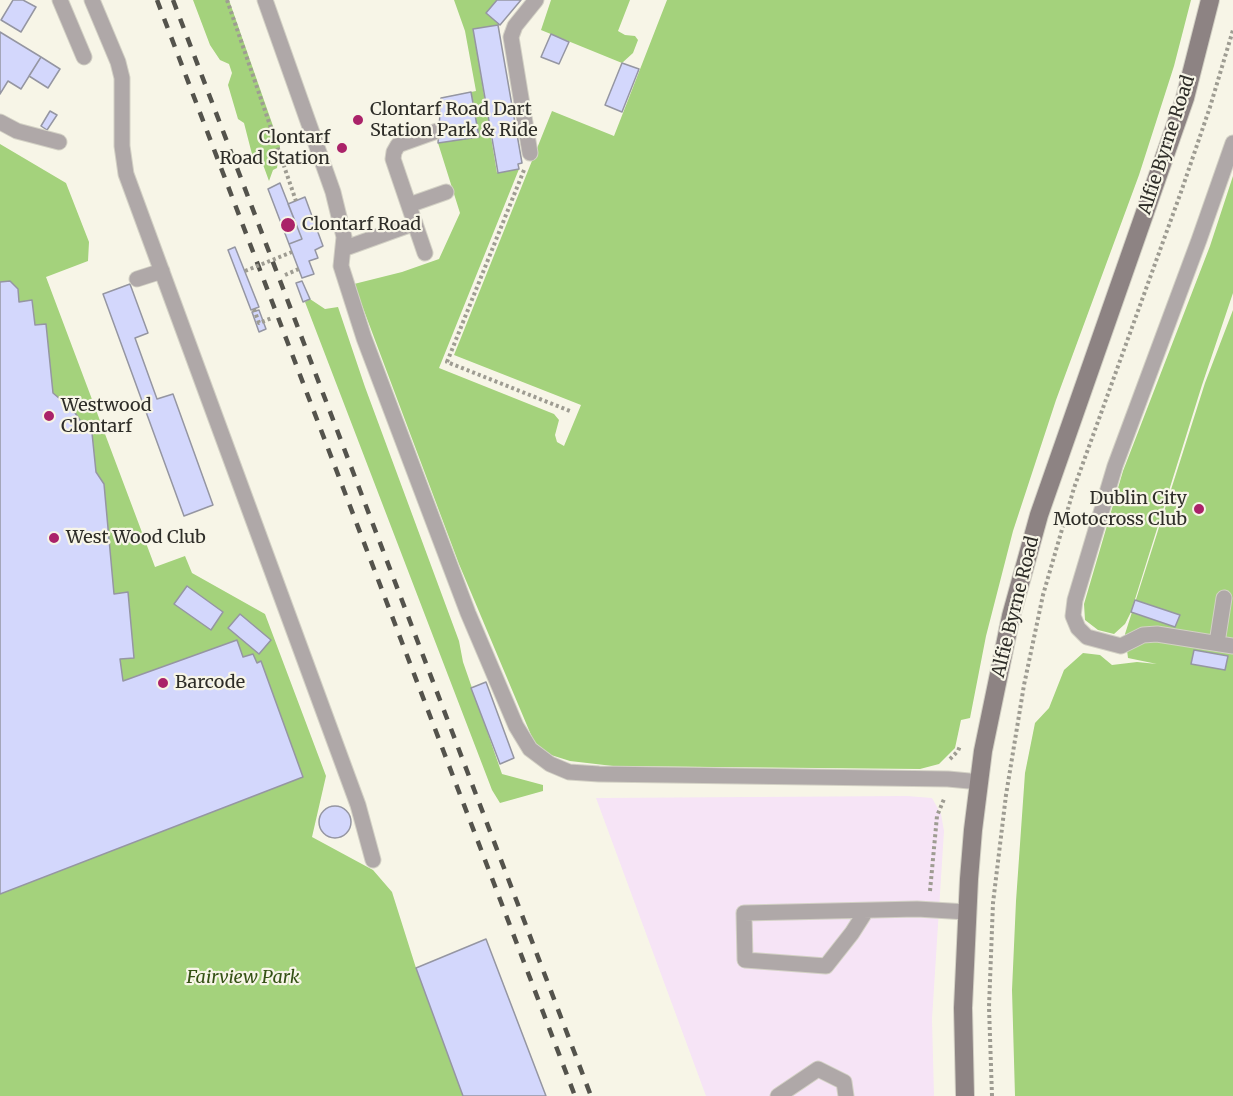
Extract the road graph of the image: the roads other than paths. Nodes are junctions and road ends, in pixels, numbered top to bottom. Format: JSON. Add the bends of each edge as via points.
{"nodes":[{"id":1,"x":60,"y":0,"type":"edge"},
{"id":2,"x":92,"y":0,"type":"edge"},
{"id":3,"x":265,"y":0,"type":"edge"},
{"id":4,"x":536,"y":0,"type":"edge"},
{"id":5,"x":1210,"y":0,"type":"edge"},
{"id":6,"x":84,"y":57,"type":"dead end"},
{"id":7,"x":0,"y":122,"type":"edge"},
{"id":8,"x":437,"y":131,"type":"dead end"},
{"id":9,"x":58,"y":142,"type":"dead end"},
{"id":10,"x":1233,"y":143,"type":"edge"},
{"id":11,"x":530,"y":153,"type":"road end"},
{"id":12,"x":446,"y":192,"type":"dead end"},
{"id":13,"x":409,"y":205,"type":"junction"},
{"id":14,"x":415,"y":223,"type":"junction"},
{"id":15,"x":343,"y":249,"type":"junction"},
{"id":16,"x":425,"y":253,"type":"dead end"},
{"id":17,"x":162,"y":271,"type":"junction"},
{"id":18,"x":137,"y":279,"type":"dead end"},
{"id":19,"x":1224,"y":598,"type":"dead end"},
{"id":20,"x":1217,"y":643,"type":"junction"},
{"id":21,"x":1233,"y":646,"type":"edge"},
{"id":22,"x":980,"y":782,"type":"junction"},
{"id":23,"x":373,"y":860,"type":"dead end"},
{"id":24,"x":866,"y":911,"type":"junction"},
{"id":25,"x":967,"y":912,"type":"junction"},
{"id":26,"x":778,"y":1096,"type":"edge"},
{"id":27,"x":846,"y":1096,"type":"edge"},
{"id":28,"x":965,"y":1096,"type":"edge"}],
"edges":[{"from":1,"to":6,"type":"lane"},
{"from":2,"to":17,"type":"lane","via":[[122,78],[126,174]]},
{"from":3,"to":15,"type":"lane","via":[[333,192],[344,237]]},
{"from":4,"to":11,"type":"lane","via":[[511,37]]},
{"from":5,"to":22,"type":"main road","name":"Alfie Byrne Road","via":[[1185,98],[1039,515],[1011,616]]},
{"from":7,"to":9,"type":"lane","via":[[16,131]]},
{"from":8,"to":13,"type":"lane","via":[[398,145],[394,152]]},
{"from":10,"to":20,"type":"lane","via":[[1114,466],[1073,616],[1087,637],[1121,646],[1143,635],[1157,634]]},
{"from":12,"to":13,"type":"lane"},
{"from":13,"to":14,"type":"lane"},
{"from":14,"to":15,"type":"lane"},
{"from":14,"to":16,"type":"lane"},
{"from":15,"to":22,"type":"lane","via":[[341,266],[364,338],[468,613],[516,726],[530,748],[550,764],[569,772]]},
{"from":17,"to":18,"type":"lane"},
{"from":17,"to":23,"type":"lane","via":[[358,805]]},
{"from":19,"to":20,"type":"lane"},
{"from":20,"to":21,"type":"lane"},
{"from":22,"to":25,"type":"main road","name":"Alfie Byrne Road"},
{"from":24,"to":24,"type":"lane","via":[[744,913],[745,960],[826,966]]},
{"from":24,"to":25,"type":"lane"},
{"from":25,"to":28,"type":"main road","name":"Alfie Byrne Road"},
{"from":26,"to":27,"type":"lane","via":[[818,1069],[844,1082]]}]}
